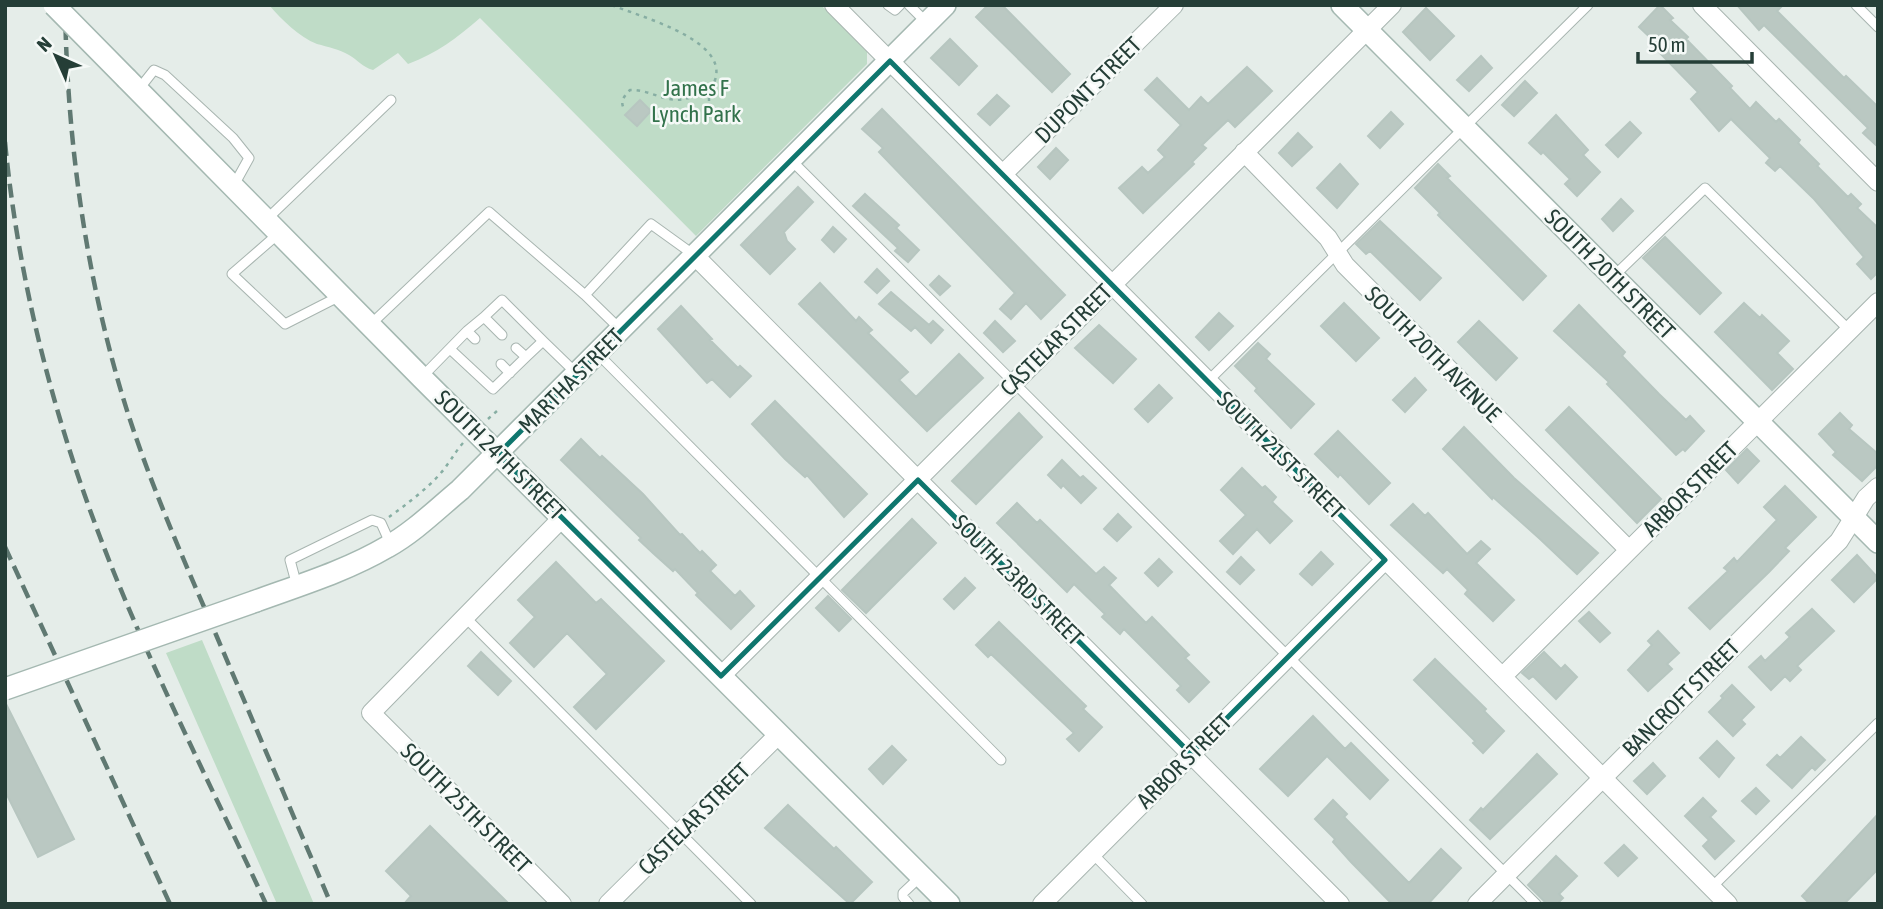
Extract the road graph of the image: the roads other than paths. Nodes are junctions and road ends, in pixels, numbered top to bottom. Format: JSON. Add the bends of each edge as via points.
{"nodes":[{"id":1,"x":54,"y":5,"type":"edge"},
{"id":2,"x":835,"y":5,"type":"edge"},
{"id":3,"x":888,"y":5,"type":"edge"},
{"id":4,"x":900,"y":5,"type":"edge"},
{"id":5,"x":909,"y":5,"type":"edge"},
{"id":6,"x":945,"y":5,"type":"edge"},
{"id":7,"x":1174,"y":5,"type":"edge"},
{"id":8,"x":1342,"y":5,"type":"edge"},
{"id":9,"x":1392,"y":5,"type":"edge"},
{"id":10,"x":1588,"y":5,"type":"edge"},
{"id":11,"x":1702,"y":5,"type":"edge"},
{"id":12,"x":1856,"y":5,"type":"edge"},
{"id":13,"x":928,"y":23,"type":"junction"},
{"id":14,"x":1878,"y":27,"type":"edge"},
{"id":15,"x":1367,"y":30,"type":"junction"},
{"id":16,"x":890,"y":61,"type":"junction"},
{"id":17,"x":133,"y":85,"type":"junction"},
{"id":18,"x":391,"y":100,"type":"dead end"},
{"id":19,"x":1464,"y":127,"type":"junction"},
{"id":20,"x":1244,"y":152,"type":"junction"},
{"id":21,"x":791,"y":160,"type":"junction"},
{"id":22,"x":1003,"y":174,"type":"junction"},
{"id":23,"x":1878,"y":182,"type":"edge"},
{"id":24,"x":233,"y":186,"type":"junction"},
{"id":25,"x":273,"y":226,"type":"junction"},
{"id":26,"x":1338,"y":254,"type":"junction"},
{"id":27,"x":695,"y":256,"type":"junction"},
{"id":28,"x":1613,"y":277,"type":"junction"},
{"id":29,"x":1112,"y":285,"type":"junction"},
{"id":30,"x":341,"y":295,"type":"junction"},
{"id":31,"x":585,"y":295,"type":"junction"},
{"id":32,"x":1878,"y":302,"type":"edge"},
{"id":33,"x":484,"y":317,"type":"junction"},
{"id":34,"x":370,"y":325,"type":"junction"},
{"id":35,"x":621,"y":330,"type":"junction"},
{"id":36,"x":1849,"y":330,"type":"junction"},
{"id":37,"x":467,"y":331,"type":"junction"},
{"id":38,"x":502,"y":335,"type":"dead end"},
{"id":39,"x":475,"y":339,"type":"dead end"},
{"id":40,"x":543,"y":341,"type":"junction"},
{"id":41,"x":516,"y":348,"type":"dead end"},
{"id":42,"x":450,"y":349,"type":"junction"},
{"id":43,"x":598,"y":354,"type":"junction"},
{"id":44,"x":526,"y":357,"type":"junction"},
{"id":45,"x":501,"y":364,"type":"dead end"},
{"id":46,"x":510,"y":373,"type":"junction"},
{"id":47,"x":576,"y":374,"type":"junction"},
{"id":48,"x":421,"y":377,"type":"junction"},
{"id":49,"x":1208,"y":381,"type":"junction"},
{"id":50,"x":1014,"y":383,"type":"junction"},
{"id":51,"x":1757,"y":422,"type":"junction"},
{"id":52,"x":498,"y":454,"type":"junction"},
{"id":53,"x":918,"y":480,"type":"junction"},
{"id":54,"x":1878,"y":487,"type":"edge"},
{"id":55,"x":563,"y":517,"type":"junction"},
{"id":56,"x":1854,"y":518,"type":"junction"},
{"id":57,"x":1878,"y":542,"type":"edge"},
{"id":58,"x":391,"y":545,"type":"junction"},
{"id":59,"x":1629,"y":550,"type":"junction"},
{"id":60,"x":1385,"y":560,"type":"junction"},
{"id":61,"x":820,"y":577,"type":"junction"},
{"id":62,"x":297,"y":586,"type":"junction"},
{"id":63,"x":464,"y":616,"type":"junction"},
{"id":64,"x":1289,"y":656,"type":"junction"},
{"id":65,"x":721,"y":676,"type":"junction"},
{"id":66,"x":1502,"y":677,"type":"junction"},
{"id":67,"x":5,"y":689,"type":"edge"},
{"id":68,"x":1878,"y":723,"type":"edge"},
{"id":69,"x":779,"y":734,"type":"junction"},
{"id":70,"x":1191,"y":754,"type":"junction"},
{"id":71,"x":1001,"y":760,"type":"dead end"},
{"id":72,"x":1602,"y":776,"type":"junction"},
{"id":73,"x":680,"y":832,"type":"junction"},
{"id":74,"x":1092,"y":853,"type":"junction"},
{"id":75,"x":1507,"y":874,"type":"junction"},
{"id":76,"x":921,"y":876,"type":"junction"},
{"id":77,"x":1712,"y":887,"type":"junction"},
{"id":78,"x":562,"y":904,"type":"edge"},
{"id":79,"x":608,"y":904,"type":"edge"},
{"id":80,"x":751,"y":904,"type":"edge"},
{"id":81,"x":909,"y":904,"type":"edge"},
{"id":82,"x":949,"y":904,"type":"edge"},
{"id":83,"x":1042,"y":904,"type":"edge"},
{"id":84,"x":1142,"y":904,"type":"edge"},
{"id":85,"x":1340,"y":904,"type":"edge"},
{"id":86,"x":1477,"y":904,"type":"edge"},
{"id":87,"x":1536,"y":904,"type":"edge"},
{"id":88,"x":1728,"y":904,"type":"edge"}],
"edges":[{"from":1,"to":17,"type":"main road","name":"SOUTH 24TH STREET","bridge":true},
{"from":2,"to":16,"type":"street","name":"SOUTH 21ST STREET"},
{"from":3,"to":4,"type":"lane","via":[[895,10]]},
{"from":5,"to":13,"type":"lane"},
{"from":6,"to":13,"type":"main road","name":"MARTHA STREET"},
{"from":7,"to":22,"type":"street","name":"DUPONT STREET"},
{"from":8,"to":15,"type":"main road","name":"SOUTH 20TH STREET"},
{"from":9,"to":15,"type":"street","name":"CASTELAR STREET"},
{"from":10,"to":19,"type":"lane"},
{"from":11,"to":23,"type":"street"},
{"from":12,"to":14,"type":"lane"},
{"from":13,"to":16,"type":"main road","name":"MARTHA STREET"},
{"from":15,"to":19,"type":"main road","name":"SOUTH 20TH STREET"},
{"from":15,"to":20,"type":"street","name":"CASTELAR STREET"},
{"from":16,"to":21,"type":"main road","name":"MARTHA STREET"},
{"from":16,"to":22,"type":"street","name":"SOUTH 21ST STREET"},
{"from":17,"to":24,"type":"main road","name":"SOUTH 24TH STREET"},
{"from":17,"to":24,"type":"lane","via":[[154,70],[165,75],[233,138],[249,158]]},
{"from":18,"to":25,"type":"lane"},
{"from":19,"to":26,"type":"lane"},
{"from":19,"to":28,"type":"main road","name":"SOUTH 20TH STREET"},
{"from":20,"to":26,"type":"street","name":"SOUTH 20TH AVENUE"},
{"from":20,"to":29,"type":"street","name":"CASTELAR STREET"},
{"from":21,"to":27,"type":"main road","name":"MARTHA STREET"},
{"from":21,"to":50,"type":"lane"},
{"from":22,"to":29,"type":"street","name":"SOUTH 21ST STREET"},
{"from":24,"to":25,"type":"main road","name":"SOUTH 24TH STREET"},
{"from":25,"to":30,"type":"main road","name":"SOUTH 24TH STREET"},
{"from":25,"to":30,"type":"lane","via":[[232,274],[285,324]]},
{"from":26,"to":49,"type":"lane"},
{"from":26,"to":59,"type":"street","name":"SOUTH 20TH AVENUE"},
{"from":27,"to":31,"type":"lane","via":[[652,225]]},
{"from":27,"to":35,"type":"main road","name":"MARTHA STREET"},
{"from":27,"to":53,"type":"street","name":"SOUTH 23RD STREET"},
{"from":28,"to":36,"type":"lane","via":[[1704,188]]},
{"from":28,"to":51,"type":"main road","name":"SOUTH 20TH STREET"},
{"from":29,"to":49,"type":"street","name":"SOUTH 21ST STREET"},
{"from":29,"to":50,"type":"street","name":"CASTELAR STREET"},
{"from":30,"to":34,"type":"main road","name":"SOUTH 24TH STREET"},
{"from":31,"to":34,"type":"lane","via":[[489,212]]},
{"from":31,"to":35,"type":"lane"},
{"from":32,"to":36,"type":"street","name":"ARBOR STREET"},
{"from":33,"to":37,"type":"lane"},
{"from":33,"to":38,"type":"lane"},
{"from":33,"to":40,"type":"lane","via":[[502,300]]},
{"from":34,"to":48,"type":"main road","name":"SOUTH 24TH STREET"},
{"from":35,"to":43,"type":"main road","name":"MARTHA STREET"},
{"from":36,"to":51,"type":"street","name":"ARBOR STREET"},
{"from":37,"to":39,"type":"lane"},
{"from":37,"to":42,"type":"lane"},
{"from":40,"to":44,"type":"lane"},
{"from":40,"to":47,"type":"lane"},
{"from":41,"to":44,"type":"lane"},
{"from":42,"to":46,"type":"lane","via":[[493,389]]},
{"from":42,"to":48,"type":"lane"},
{"from":43,"to":47,"type":"main road","name":"MARTHA STREET"},
{"from":43,"to":61,"type":"lane"},
{"from":44,"to":46,"type":"lane"},
{"from":45,"to":46,"type":"lane"},
{"from":47,"to":52,"type":"main road","name":"MARTHA STREET"},
{"from":48,"to":52,"type":"main road","name":"SOUTH 24TH STREET"},
{"from":49,"to":60,"type":"street","name":"SOUTH 21ST STREET"},
{"from":50,"to":53,"type":"street","name":"CASTELAR STREET"},
{"from":50,"to":64,"type":"lane"},
{"from":51,"to":56,"type":"main road","name":"SOUTH 20TH STREET"},
{"from":51,"to":59,"type":"street","name":"ARBOR STREET"},
{"from":52,"to":55,"type":"main road","name":"SOUTH 24TH STREET"},
{"from":52,"to":58,"type":"main road","name":"MARTHA STREET"},
{"from":53,"to":61,"type":"street","name":"CASTELAR STREET"},
{"from":53,"to":70,"type":"street","name":"SOUTH 23RD STREET"},
{"from":54,"to":56,"type":"street","name":"BANCROFT STREET"},
{"from":55,"to":63,"type":"street"},
{"from":55,"to":65,"type":"main road","name":"SOUTH 24TH STREET"},
{"from":56,"to":57,"type":"main road","name":"SOUTH 20TH STREET"},
{"from":56,"to":72,"type":"street","name":"BANCROFT STREET","via":[[1839,541]]},
{"from":58,"to":62,"type":"main road","name":"MARTHA STREET"},
{"from":58,"to":62,"type":"lane","via":[[380,523],[372,520],[290,561]]},
{"from":59,"to":66,"type":"street","name":"ARBOR STREET"},
{"from":60,"to":64,"type":"street","name":"ARBOR STREET"},
{"from":60,"to":66,"type":"street","name":"SOUTH 21ST STREET"},
{"from":61,"to":65,"type":"street","name":"CASTELAR STREET"},
{"from":61,"to":71,"type":"lane"},
{"from":62,"to":67,"type":"main road","name":"MARTHA STREET","bridge":true},
{"from":63,"to":73,"type":"lane"},
{"from":63,"to":78,"type":"street","name":"SOUTH 25TH STREET","via":[[371,713]]},
{"from":64,"to":70,"type":"street","name":"ARBOR STREET"},
{"from":64,"to":75,"type":"lane"},
{"from":65,"to":69,"type":"main road","name":"SOUTH 24TH STREET"},
{"from":66,"to":72,"type":"street","name":"SOUTH 21ST STREET"},
{"from":68,"to":77,"type":"lane"},
{"from":69,"to":73,"type":"street","name":"CASTELAR STREET"},
{"from":69,"to":76,"type":"main road","name":"SOUTH 24TH STREET"},
{"from":70,"to":74,"type":"street","name":"ARBOR STREET"},
{"from":70,"to":85,"type":"street","name":"SOUTH 23RD STREET"},
{"from":72,"to":75,"type":"street","name":"BANCROFT STREET"},
{"from":72,"to":77,"type":"street","name":"SOUTH 21ST STREET"},
{"from":73,"to":79,"type":"street","name":"CASTELAR STREET"},
{"from":73,"to":80,"type":"lane"},
{"from":74,"to":83,"type":"street","name":"ARBOR STREET"},
{"from":74,"to":84,"type":"lane"},
{"from":75,"to":86,"type":"street","name":"BANCROFT STREET"},
{"from":75,"to":87,"type":"lane"},
{"from":76,"to":81,"type":"lane","via":[[903,893]]},
{"from":76,"to":82,"type":"main road","name":"SOUTH 24TH STREET"},
{"from":77,"to":88,"type":"street","name":"SOUTH 21ST STREET"}]}
